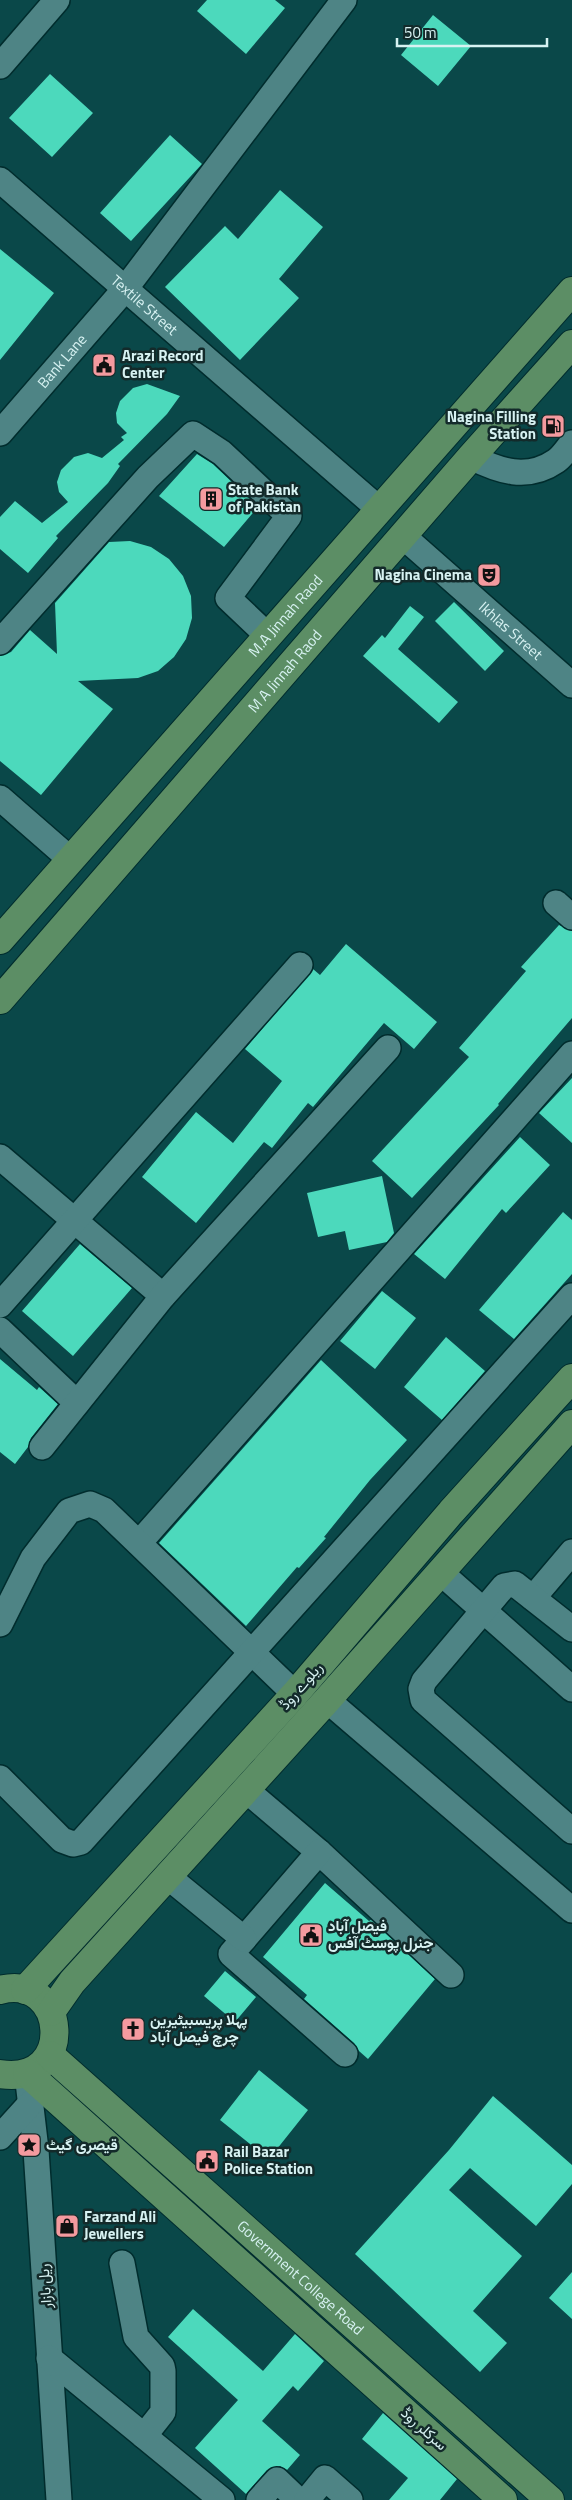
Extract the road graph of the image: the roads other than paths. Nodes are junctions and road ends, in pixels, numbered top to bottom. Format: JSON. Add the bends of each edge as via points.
{"nodes":[{"id":1,"x":56,"y":0,"type":"edge"},
{"id":2,"x":344,"y":0,"type":"edge"},
{"id":3,"x":0,"y":66,"type":"edge"},
{"id":4,"x":0,"y":180,"type":"edge"},
{"id":5,"x":125,"y":289,"type":"junction"},
{"id":6,"x":572,"y":291,"type":"edge"},
{"id":7,"x":569,"y":355,"type":"edge"},
{"id":8,"x":0,"y":433,"type":"edge"},
{"id":9,"x":572,"y":444,"type":"edge"},
{"id":10,"x":471,"y":457,"type":"junction"},
{"id":11,"x":379,"y":509,"type":"junction"},
{"id":12,"x":404,"y":537,"type":"junction"},
{"id":13,"x":267,"y":635,"type":"junction"},
{"id":14,"x":0,"y":642,"type":"edge"},
{"id":15,"x":572,"y":685,"type":"edge"},
{"id":16,"x":0,"y":798,"type":"edge"},
{"id":17,"x":70,"y":860,"type":"junction"},
{"id":18,"x":0,"y":940,"type":"edge"},
{"id":19,"x":300,"y":965,"type":"dead end"},
{"id":20,"x":0,"y":1000,"type":"edge"},
{"id":21,"x":388,"y":1048,"type":"dead end"},
{"id":22,"x":572,"y":1054,"type":"edge"},
{"id":23,"x":0,"y":1157,"type":"edge"},
{"id":24,"x":74,"y":1219,"type":"junction"},
{"id":25,"x":164,"y":1296,"type":"junction"},
{"id":26,"x":572,"y":1296,"type":"edge"},
{"id":27,"x":0,"y":1305,"type":"edge"},
{"id":28,"x":0,"y":1330,"type":"edge"},
{"id":29,"x":572,"y":1378,"type":"edge"},
{"id":30,"x":77,"y":1403,"type":"junction"},
{"id":31,"x":572,"y":1424,"type":"edge"},
{"id":32,"x":42,"y":1448,"type":"dead end"},
{"id":33,"x":139,"y":1543,"type":"junction"},
{"id":34,"x":572,"y":1552,"type":"edge"},
{"id":35,"x":440,"y":1572,"type":"junction"},
{"id":36,"x":533,"y":1598,"type":"junction"},
{"id":37,"x":483,"y":1611,"type":"junction"},
{"id":38,"x":0,"y":1624,"type":"edge"},
{"id":39,"x":572,"y":1629,"type":"edge"},
{"id":40,"x":253,"y":1652,"type":"junction"},
{"id":41,"x":572,"y":1689,"type":"edge"},
{"id":42,"x":295,"y":1694,"type":"junction"},
{"id":43,"x":327,"y":1700,"type":"junction"},
{"id":44,"x":0,"y":1778,"type":"edge"},
{"id":45,"x":246,"y":1790,"type":"junction"},
{"id":46,"x":572,"y":1831,"type":"edge"},
{"id":47,"x":319,"y":1852,"type":"junction"},
{"id":48,"x":167,"y":1876,"type":"junction"},
{"id":49,"x":572,"y":1910,"type":"edge"},
{"id":50,"x":244,"y":1939,"type":"junction"},
{"id":51,"x":451,"y":1975,"type":"dead end"},
{"id":52,"x":12,"y":1990,"type":"edge"},
{"id":53,"x":51,"y":2012,"type":"junction"},
{"id":54,"x":344,"y":2054,"type":"dead end"},
{"id":55,"x":50,"y":2055,"type":"junction"},
{"id":56,"x":27,"y":2073,"type":"junction"},
{"id":57,"x":0,"y":2074,"type":"edge"},
{"id":58,"x":30,"y":2102,"type":"junction"},
{"id":59,"x":0,"y":2137,"type":"edge"},
{"id":60,"x":122,"y":2263,"type":"dead end"},
{"id":61,"x":371,"y":2340,"type":"junction"},
{"id":62,"x":49,"y":2358,"type":"junction"},
{"id":63,"x":348,"y":2360,"type":"junction"},
{"id":64,"x":144,"y":2436,"type":"junction"},
{"id":65,"x":59,"y":2500,"type":"edge"},
{"id":66,"x":222,"y":2500,"type":"edge"},
{"id":67,"x":259,"y":2500,"type":"edge"},
{"id":68,"x":298,"y":2500,"type":"edge"},
{"id":69,"x":307,"y":2500,"type":"edge"},
{"id":70,"x":350,"y":2500,"type":"edge"},
{"id":71,"x":503,"y":2500,"type":"edge"},
{"id":72,"x":550,"y":2500,"type":"edge"}],
"edges":[{"from":1,"to":3,"type":"street"},
{"from":2,"to":5,"type":"street","name":"Bank Lane"},
{"from":4,"to":5,"type":"street","name":"Textile Street"},
{"from":5,"to":8,"type":"street","name":"Bank Lane"},
{"from":5,"to":11,"type":"street","name":"Textile Street"},
{"from":6,"to":11,"type":"main road","name":"M.A Jinnah Raod"},
{"from":7,"to":10,"type":"main road","name":"M A Jinnah Raod"},
{"from":9,"to":10,"type":"street","via":[[556,461],[528,472],[498,470]]},
{"from":10,"to":12,"type":"main road","name":"M A Jinnah Raod"},
{"from":11,"to":13,"type":"main road","name":"M.A Jinnah Raod"},
{"from":12,"to":15,"type":"street","name":"Ikhlas Street"},
{"from":12,"to":20,"type":"main road","name":"M A Jinnah Raod"},
{"from":13,"to":14,"type":"street","via":[[228,598],[289,516],[222,453],[193,434],[148,477]]},
{"from":13,"to":17,"type":"main road","name":"M.A Jinnah Raod"},
{"from":16,"to":17,"type":"street"},
{"from":17,"to":18,"type":"main road","name":"M.A Jinnah Raod"},
{"from":19,"to":24,"type":"street"},
{"from":21,"to":25,"type":"street"},
{"from":22,"to":33,"type":"street"},
{"from":23,"to":24,"type":"street"},
{"from":24,"to":25,"type":"street"},
{"from":24,"to":27,"type":"street"},
{"from":25,"to":30,"type":"street"},
{"from":26,"to":40,"type":"street"},
{"from":28,"to":30,"type":"street"},
{"from":29,"to":42,"type":"main road","name":"ریلوے روڈ","via":[[451,1512]]},
{"from":30,"to":32,"type":"street"},
{"from":31,"to":35,"type":"main road","name":"ریلوے روڈ"},
{"from":33,"to":38,"type":"street","via":[[104,1510],[90,1504],[69,1511],[33,1558]]},
{"from":33,"to":40,"type":"street"},
{"from":34,"to":36,"type":"street"},
{"from":35,"to":37,"type":"street"},
{"from":35,"to":43,"type":"main road","name":"ریلوے روڈ"},
{"from":36,"to":37,"type":"street","via":[[511,1583],[504,1586]]},
{"from":36,"to":39,"type":"street"},
{"from":37,"to":41,"type":"street"},
{"from":37,"to":46,"type":"street","via":[[424,1682],[421,1689],[423,1700]]},
{"from":40,"to":42,"type":"street"},
{"from":40,"to":44,"type":"street","via":[[81,1842],[73,1844],[62,1840]]},
{"from":42,"to":52,"type":"main road","name":"ریلوے روڈ"},
{"from":43,"to":45,"type":"main road","name":"ریلوے روڈ"},
{"from":43,"to":49,"type":"street"},
{"from":45,"to":47,"type":"street"},
{"from":45,"to":48,"type":"main road","name":"ریلوے روڈ"},
{"from":47,"to":50,"type":"street"},
{"from":47,"to":51,"type":"street"},
{"from":48,"to":50,"type":"street"},
{"from":48,"to":53,"type":"main road","name":"ریلوے روڈ","via":[[72,1982]]},
{"from":50,"to":54,"type":"street","via":[[231,1954]]},
{"from":52,"to":53,"type":"main road","via":[[40,1998]]},
{"from":53,"to":55,"type":"main road","via":[[55,2041]]},
{"from":55,"to":56,"type":"main road"},
{"from":55,"to":61,"type":"main road","name":"Government College Road"},
{"from":56,"to":57,"type":"main road"},
{"from":56,"to":58,"type":"street","name":"ریل بازار"},
{"from":56,"to":63,"type":"main road","name":"Government College Road"},
{"from":58,"to":59,"type":"street"},
{"from":58,"to":62,"type":"street","name":"ریل بازار"},
{"from":60,"to":64,"type":"street","via":[[136,2337],[164,2371],[163,2412]]},
{"from":61,"to":63,"type":"main road"},
{"from":61,"to":72,"type":"main road","name":"Government College Road"},
{"from":62,"to":64,"type":"street"},
{"from":62,"to":65,"type":"street","name":"ریل بازار"},
{"from":63,"to":71,"type":"main road","name":"سرکلر روڈ"},
{"from":64,"to":66,"type":"street"},
{"from":67,"to":68,"type":"street","via":[[276,2480]]},
{"from":69,"to":70,"type":"street","via":[[325,2478]]}]}
